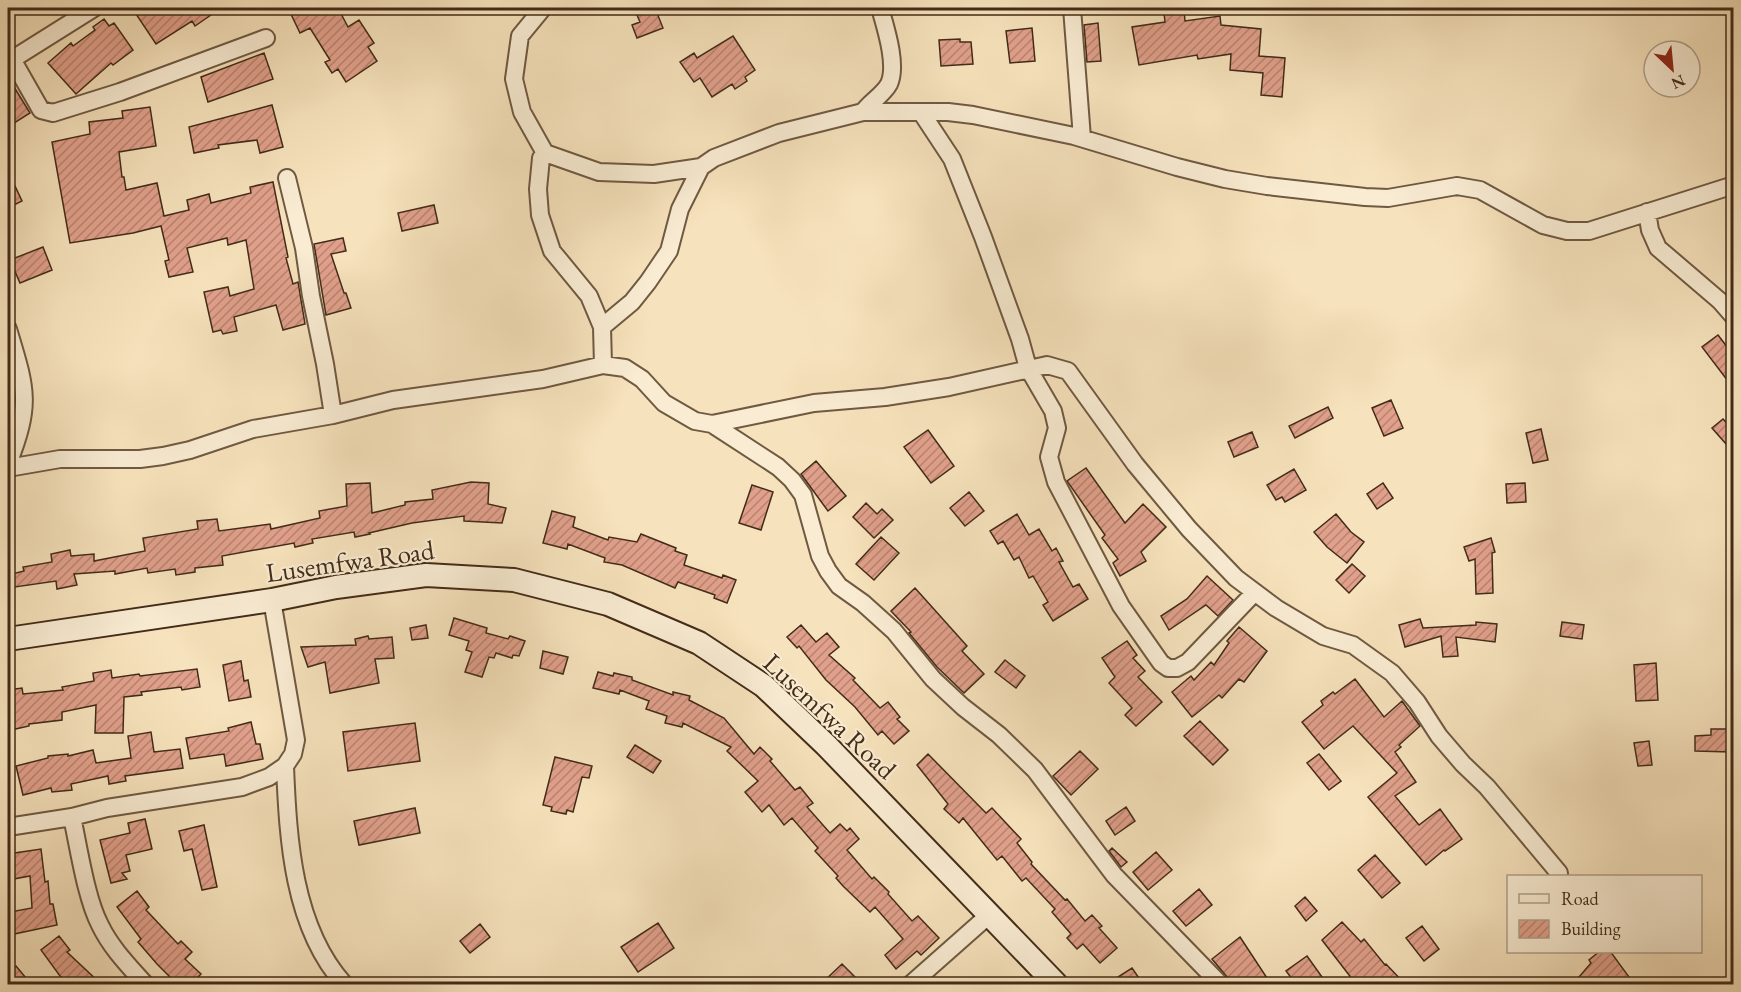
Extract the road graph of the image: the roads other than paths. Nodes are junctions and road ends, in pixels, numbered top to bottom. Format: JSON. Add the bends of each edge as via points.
{"nodes":[{"id":1,"x":94,"y":8,"type":"edge"},
{"id":2,"x":543,"y":8,"type":"edge"},
{"id":3,"x":880,"y":8,"type":"edge"},
{"id":4,"x":1072,"y":8,"type":"edge"},
{"id":5,"x":266,"y":38,"type":"dead end"},
{"id":6,"x":10,"y":61,"type":"edge"},
{"id":7,"x":863,"y":112,"type":"junction"},
{"id":8,"x":921,"y":112,"type":"junction"},
{"id":9,"x":1082,"y":138,"type":"junction"},
{"id":10,"x":545,"y":153,"type":"junction"},
{"id":11,"x":701,"y":166,"type":"junction"},
{"id":12,"x":286,"y":178,"type":"dead end"},
{"id":13,"x":1734,"y":185,"type":"edge"},
{"id":14,"x":1647,"y":212,"type":"junction"},
{"id":15,"x":1734,"y":317,"type":"edge"},
{"id":16,"x":602,"y":327,"type":"junction"},
{"id":17,"x":8,"y":329,"type":"edge"},
{"id":18,"x":603,"y":365,"type":"junction"},
{"id":19,"x":1028,"y":369,"type":"junction"},
{"id":20,"x":333,"y":415,"type":"junction"},
{"id":21,"x":712,"y":424,"type":"junction"},
{"id":22,"x":8,"y":466,"type":"edge"},
{"id":23,"x":1255,"y":592,"type":"junction"},
{"id":24,"x":272,"y":600,"type":"junction"},
{"id":25,"x":8,"y":639,"type":"edge"},
{"id":26,"x":285,"y":766,"type":"junction"},
{"id":27,"x":72,"y":817,"type":"junction"},
{"id":28,"x":8,"y":827,"type":"edge"},
{"id":29,"x":1559,"y":873,"type":"dead end"},
{"id":30,"x":988,"y":915,"type":"junction"},
{"id":31,"x":145,"y":984,"type":"edge"},
{"id":32,"x":344,"y":984,"type":"edge"},
{"id":33,"x":911,"y":984,"type":"edge"},
{"id":34,"x":1056,"y":984,"type":"edge"},
{"id":35,"x":1220,"y":984,"type":"edge"}],
"edges":[{"from":1,"to":6,"type":"street"},
{"from":2,"to":10,"type":"street","via":[[520,36],[514,79],[522,112]]},
{"from":3,"to":7,"type":"street","via":[[892,67],[889,83]]},
{"from":4,"to":9,"type":"street"},
{"from":5,"to":6,"type":"street","via":[[53,113],[41,110]]},
{"from":7,"to":8,"type":"street"},
{"from":7,"to":11,"type":"street","via":[[779,133]]},
{"from":8,"to":9,"type":"street","via":[[973,115]]},
{"from":8,"to":19,"type":"street","via":[[952,159]]},
{"from":9,"to":14,"type":"street","via":[[1177,167],[1267,186],[1388,198],[1456,186],[1480,190],[1543,225],[1568,231],[1589,231]]},
{"from":10,"to":11,"type":"street","via":[[598,172],[654,174]]},
{"from":10,"to":16,"type":"street","via":[[538,189],[540,215],[552,251],[589,296]]},
{"from":11,"to":16,"type":"street","via":[[680,208],[669,251],[632,302]]},
{"from":12,"to":20,"type":"street","via":[[304,248]]},
{"from":13,"to":14,"type":"street"},
{"from":14,"to":15,"type":"street","via":[[1658,248]]},
{"from":16,"to":18,"type":"street"},
{"from":17,"to":22,"type":"street","via":[[25,395],[20,433]]},
{"from":18,"to":20,"type":"street","via":[[543,379],[393,400]]},
{"from":18,"to":21,"type":"street","via":[[625,368],[642,379],[664,403],[695,421]]},
{"from":19,"to":21,"type":"street","via":[[949,387],[814,403]]},
{"from":19,"to":23,"type":"street","via":[[1047,365],[1068,371],[1189,529]]},
{"from":19,"to":23,"type":"street","via":[[1053,411],[1057,428],[1049,457],[1056,482],[1121,606],[1161,663],[1177,668],[1188,662]]},
{"from":20,"to":22,"type":"street","via":[[253,429],[163,456],[60,459]]},
{"from":21,"to":35,"type":"street","via":[[792,480],[803,495],[828,572],[894,631],[933,680],[1035,770],[1114,875]]},
{"from":23,"to":29,"type":"street","via":[[1323,636],[1353,645],[1392,673],[1439,736]]},
{"from":24,"to":25,"type":"street","name":"Lusemfwa Road"},
{"from":24,"to":26,"type":"street","via":[[296,740]]},
{"from":24,"to":30,"type":"street","name":"Lusemfwa Road","via":[[426,575],[514,580],[608,604],[689,639],[764,686],[826,745]]},
{"from":26,"to":27,"type":"street","via":[[242,787]]},
{"from":26,"to":32,"type":"street","via":[[287,818],[307,920],[333,972]]},
{"from":27,"to":28,"type":"street"},
{"from":27,"to":31,"type":"street","via":[[99,925],[120,957]]},
{"from":30,"to":33,"type":"street"},
{"from":30,"to":34,"type":"street","name":"Lusemfwa Road"}]}
